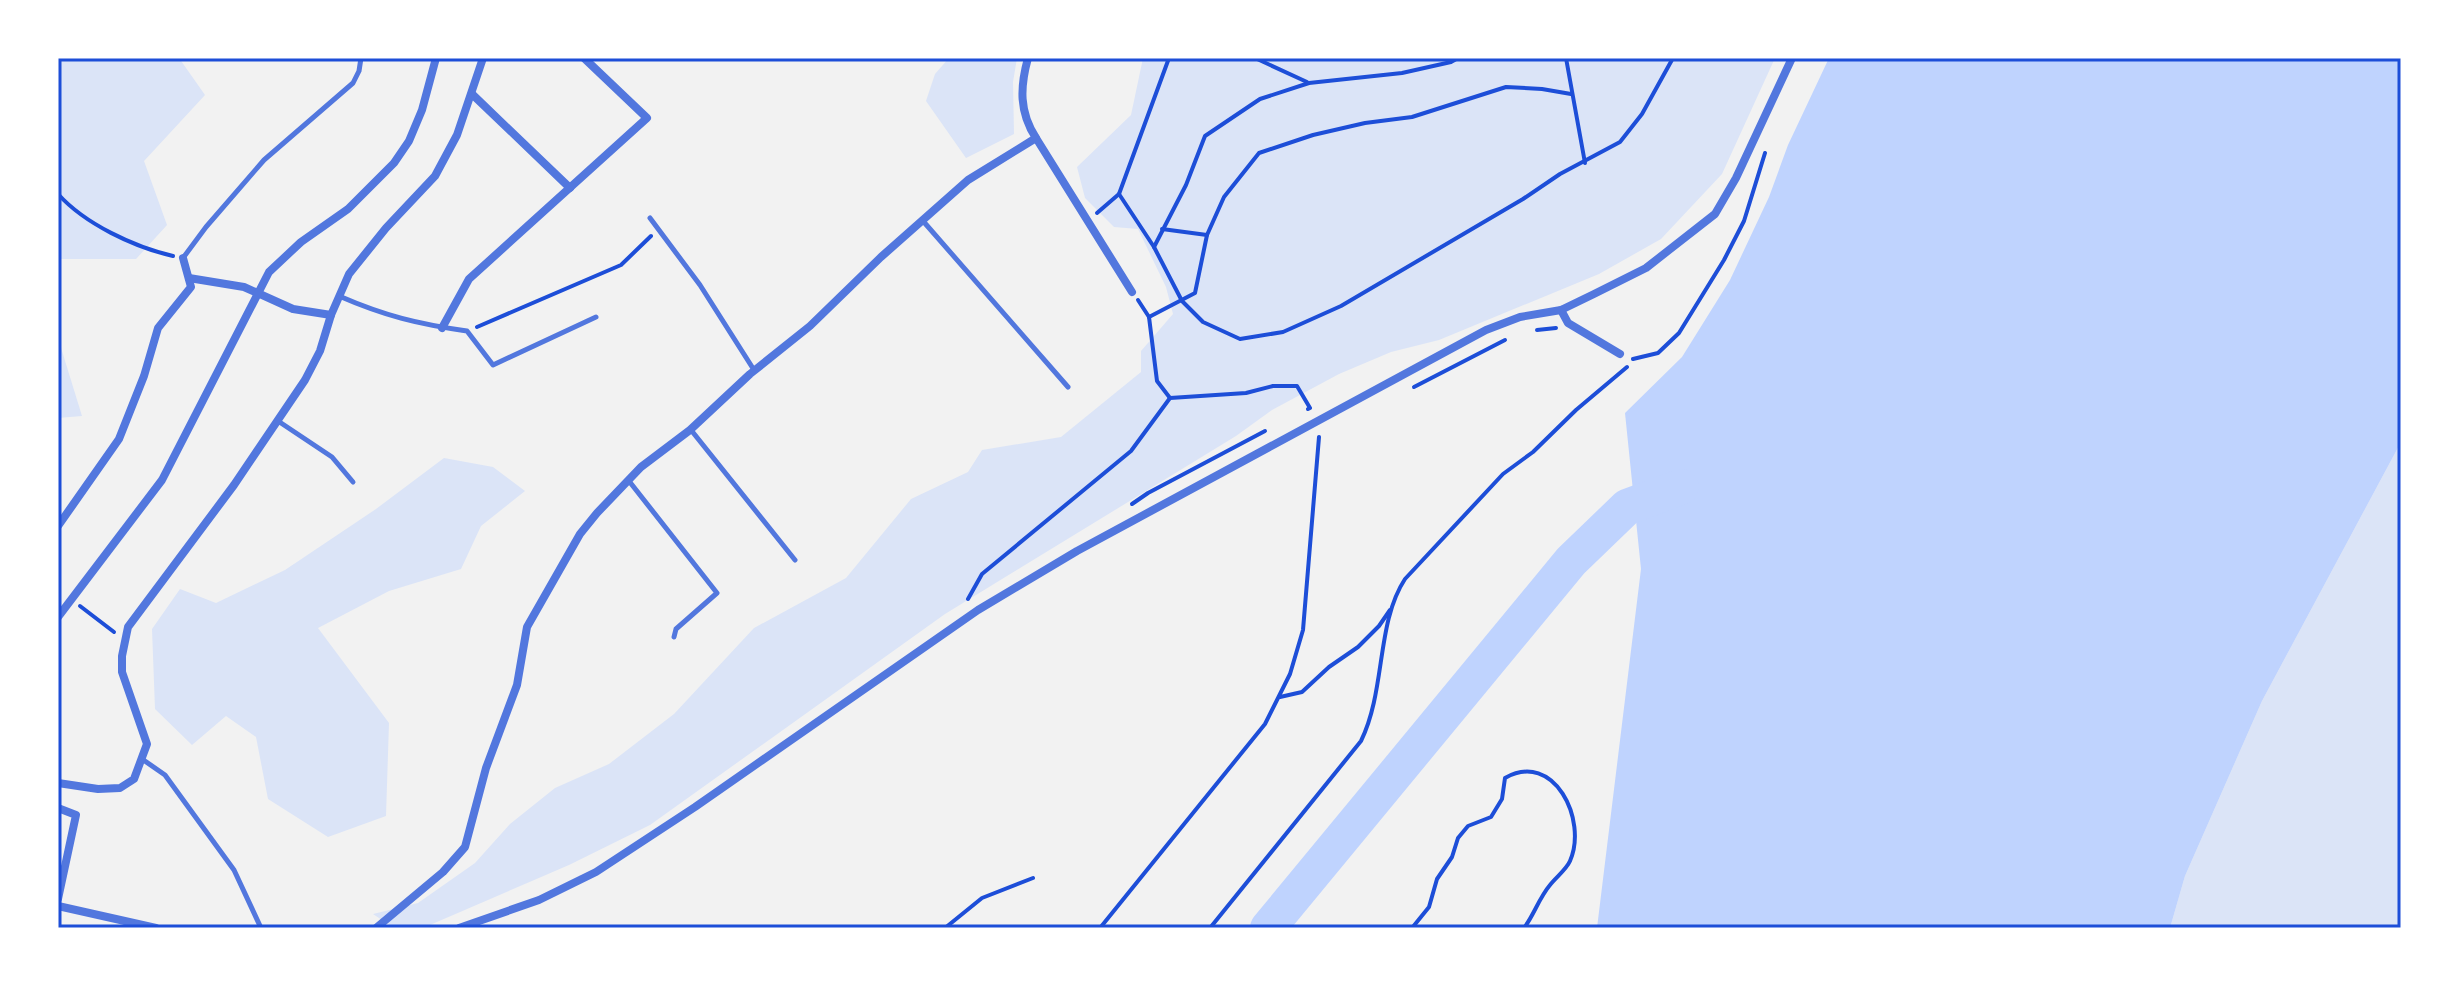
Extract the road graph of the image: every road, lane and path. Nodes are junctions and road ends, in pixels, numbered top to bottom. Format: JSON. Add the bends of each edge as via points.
{"nodes":[{"id":1,"x":361,"y":58,"type":"edge"},
{"id":2,"x":436,"y":58,"type":"edge"},
{"id":3,"x":483,"y":58,"type":"edge"},
{"id":4,"x":584,"y":58,"type":"edge"},
{"id":5,"x":1028,"y":58,"type":"edge"},
{"id":6,"x":1169,"y":58,"type":"edge"},
{"id":7,"x":1255,"y":58,"type":"edge"},
{"id":8,"x":1458,"y":58,"type":"edge"},
{"id":9,"x":1566,"y":58,"type":"edge"},
{"id":10,"x":1673,"y":58,"type":"edge"},
{"id":11,"x":1792,"y":58,"type":"edge"},
{"id":12,"x":1309,"y":83,"type":"junction"},
{"id":13,"x":472,"y":94,"type":"junction"},
{"id":14,"x":1571,"y":94,"type":"junction"},
{"id":15,"x":1036,"y":138,"type":"junction"},
{"id":16,"x":1766,"y":149,"type":"dead end"},
{"id":17,"x":1585,"y":163,"type":"junction"},
{"id":18,"x":570,"y":188,"type":"junction"},
{"id":19,"x":58,"y":194,"type":"edge"},
{"id":20,"x":1119,"y":194,"type":"junction"},
{"id":21,"x":650,"y":218,"type":"dead end"},
{"id":22,"x":1089,"y":220,"type":"junction"},
{"id":23,"x":923,"y":221,"type":"junction"},
{"id":24,"x":659,"y":229,"type":"junction"},
{"id":25,"x":1162,"y":229,"type":"junction"},
{"id":26,"x":1207,"y":235,"type":"junction"},
{"id":27,"x":1154,"y":247,"type":"junction"},
{"id":28,"x":183,"y":258,"type":"junction"},
{"id":29,"x":189,"y":278,"type":"junction"},
{"id":30,"x":1132,"y":292,"type":"joint"},
{"id":31,"x":258,"y":295,"type":"junction"},
{"id":32,"x":338,"y":296,"type":"junction"},
{"id":33,"x":1182,"y":301,"type":"junction"},
{"id":34,"x":1561,"y":310,"type":"junction"},
{"id":35,"x":331,"y":315,"type":"junction"},
{"id":36,"x":596,"y":317,"type":"dead end"},
{"id":37,"x":1149,"y":317,"type":"junction"},
{"id":38,"x":1568,"y":323,"type":"junction"},
{"id":39,"x":442,"y":328,"type":"junction"},
{"id":40,"x":467,"y":331,"type":"junction"},
{"id":41,"x":1528,"y":331,"type":"dead end"},
{"id":42,"x":1515,"y":336,"type":"dead end"},
{"id":43,"x":1620,"y":354,"type":"dead end"},
{"id":44,"x":754,"y":370,"type":"junction"},
{"id":45,"x":1068,"y":387,"type":"dead end"},
{"id":46,"x":1404,"y":393,"type":"dead end"},
{"id":47,"x":1170,"y":398,"type":"junction"},
{"id":48,"x":1310,"y":408,"type":"dead end"},
{"id":49,"x":278,"y":421,"type":"junction"},
{"id":50,"x":690,"y":430,"type":"junction"},
{"id":51,"x":1305,"y":444,"type":"dead end"},
{"id":52,"x":628,"y":480,"type":"junction"},
{"id":53,"x":353,"y":482,"type":"dead end"},
{"id":54,"x":58,"y":526,"type":"edge"},
{"id":55,"x":795,"y":560,"type":"dead end"},
{"id":56,"x":71,"y":600,"type":"junction"},
{"id":57,"x":1391,"y":608,"type":"junction"},
{"id":58,"x":58,"y":617,"type":"edge"},
{"id":59,"x":959,"y":624,"type":"junction"},
{"id":60,"x":674,"y":637,"type":"dead end"},
{"id":61,"x":125,"y":640,"type":"junction"},
{"id":62,"x":1278,"y":698,"type":"junction"},
{"id":63,"x":142,"y":759,"type":"junction"},
{"id":64,"x":58,"y":783,"type":"edge"},
{"id":65,"x":58,"y":808,"type":"edge"},
{"id":66,"x":1033,"y":878,"type":"dead end"},
{"id":67,"x":58,"y":899,"type":"edge"},
{"id":68,"x":58,"y":906,"type":"edge"},
{"id":69,"x":156,"y":928,"type":"edge"},
{"id":70,"x":261,"y":928,"type":"edge"},
{"id":71,"x":376,"y":928,"type":"edge"},
{"id":72,"x":459,"y":928,"type":"edge"},
{"id":73,"x":945,"y":928,"type":"edge"},
{"id":74,"x":1100,"y":928,"type":"edge"},
{"id":75,"x":1210,"y":928,"type":"edge"},
{"id":76,"x":1412,"y":928,"type":"edge"},
{"id":77,"x":1524,"y":928,"type":"edge"}],
"edges":[{"from":1,"to":28,"type":"lane","via":[[353,83],[264,160]]},
{"from":2,"to":31,"type":"street","via":[[422,110],[394,163],[348,209],[282,258]]},
{"from":3,"to":13,"type":"street"},
{"from":4,"to":18,"type":"street","via":[[647,118]]},
{"from":5,"to":15,"type":"street","via":[[1022,105]]},
{"from":6,"to":20,"type":"path"},
{"from":7,"to":12,"type":"path"},
{"from":8,"to":12,"type":"path","via":[[1402,73]]},
{"from":9,"to":14,"type":"path"},
{"from":10,"to":17,"type":"path","via":[[1620,142]]},
{"from":11,"to":34,"type":"street","via":[[1715,214],[1646,268]]},
{"from":12,"to":25,"type":"path","via":[[1260,99],[1205,136]]},
{"from":13,"to":18,"type":"street"},
{"from":13,"to":32,"type":"street","via":[[435,176],[359,261]]},
{"from":14,"to":17,"type":"path"},
{"from":14,"to":26,"type":"path","via":[[1506,87],[1412,117],[1313,135],[1259,153],[1224,197]]},
{"from":15,"to":22,"type":"street"},
{"from":15,"to":23,"type":"street","via":[[968,180]]},
{"from":16,"to":57,"type":"path","via":[[1744,221],[1679,333],[1658,353],[1630,359],[1503,474],[1405,579]]},
{"from":17,"to":33,"type":"path","via":[[1341,306],[1283,332],[1240,339],[1203,322]]},
{"from":18,"to":39,"type":"street","via":[[469,279]]},
{"from":19,"to":28,"type":"path","via":[[118,238]]},
{"from":20,"to":22,"type":"path"},
{"from":20,"to":27,"type":"path"},
{"from":21,"to":24,"type":"lane"},
{"from":22,"to":30,"type":"street"},
{"from":23,"to":44,"type":"street","via":[[810,326]]},
{"from":23,"to":45,"type":"lane"},
{"from":24,"to":40,"type":"path","via":[[621,265]]},
{"from":24,"to":44,"type":"lane"},
{"from":25,"to":26,"type":"path"},
{"from":25,"to":27,"type":"path"},
{"from":26,"to":33,"type":"path","via":[[1195,293]]},
{"from":27,"to":33,"type":"path"},
{"from":28,"to":29,"type":"street"},
{"from":29,"to":31,"type":"street","via":[[244,287]]},
{"from":29,"to":54,"type":"street","via":[[191,287],[158,328],[119,439]]},
{"from":30,"to":37,"type":"path"},
{"from":31,"to":35,"type":"street","via":[[293,309]]},
{"from":31,"to":56,"type":"street","via":[[162,480]]},
{"from":32,"to":35,"type":"street"},
{"from":32,"to":39,"type":"lane","via":[[375,312]]},
{"from":33,"to":37,"type":"path"},
{"from":34,"to":38,"type":"street"},
{"from":34,"to":59,"type":"street","via":[[1486,330],[1077,551]]},
{"from":35,"to":49,"type":"street","via":[[320,351]]},
{"from":36,"to":40,"type":"lane","via":[[493,365]]},
{"from":37,"to":47,"type":"path","via":[[1157,381]]},
{"from":38,"to":41,"type":"path"},
{"from":38,"to":43,"type":"street"},
{"from":39,"to":40,"type":"lane"},
{"from":42,"to":46,"type":"path"},
{"from":44,"to":50,"type":"street"},
{"from":47,"to":48,"type":"path","via":[[1297,386]]},
{"from":47,"to":59,"type":"path","via":[[1131,451],[982,574]]},
{"from":49,"to":53,"type":"lane","via":[[332,457]]},
{"from":49,"to":61,"type":"street","via":[[136,615]]},
{"from":50,"to":52,"type":"street"},
{"from":50,"to":55,"type":"lane"},
{"from":51,"to":62,"type":"path","via":[[1319,437],[1304,617],[1290,674]]},
{"from":52,"to":60,"type":"lane","via":[[717,593],[676,629]]},
{"from":52,"to":71,"type":"street","via":[[580,534],[527,627],[517,685],[486,768],[465,847]]},
{"from":56,"to":58,"type":"street"},
{"from":56,"to":61,"type":"path"},
{"from":57,"to":62,"type":"path","via":[[1358,647],[1302,692]]},
{"from":57,"to":75,"type":"path","via":[[1370,723],[1361,741]]},
{"from":59,"to":72,"type":"street","via":[[596,872],[539,900]]},
{"from":61,"to":63,"type":"street","via":[[122,672],[144,730]]},
{"from":62,"to":74,"type":"path","via":[[1258,734]]},
{"from":63,"to":64,"type":"street","via":[[134,779],[120,788]]},
{"from":63,"to":70,"type":"lane","via":[[165,775],[234,870]]},
{"from":65,"to":67,"type":"street","via":[[76,815]]},
{"from":66,"to":73,"type":"path","via":[[982,898]]},
{"from":68,"to":69,"type":"street"},
{"from":76,"to":77,"type":"path","via":[[1429,907],[1458,838],[1468,826],[1491,817],[1502,799],[1505,778],[1533,770],[1559,786],[1574,818],[1575,841],[1570,862]]}]}
